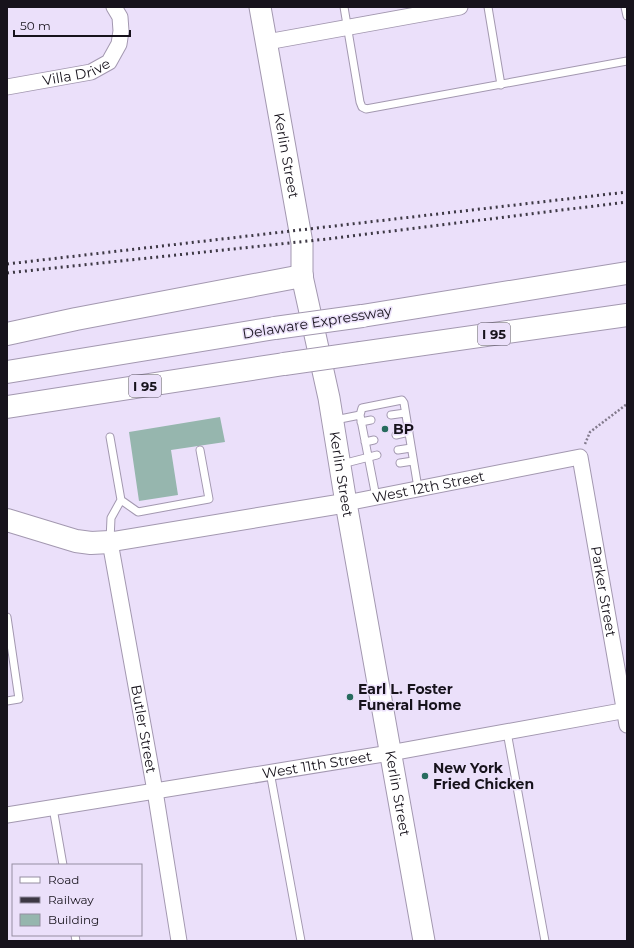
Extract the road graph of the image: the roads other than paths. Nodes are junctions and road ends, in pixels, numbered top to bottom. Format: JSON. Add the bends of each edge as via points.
{"nodes":[{"id":1,"x":114,"y":7,"type":"edge"},
{"id":2,"x":260,"y":7,"type":"edge"},
{"id":3,"x":344,"y":7,"type":"edge"},
{"id":4,"x":460,"y":7,"type":"edge"},
{"id":5,"x":488,"y":7,"type":"edge"},
{"id":6,"x":625,"y":7,"type":"edge"},
{"id":7,"x":421,"y":10,"type":"edge"},
{"id":8,"x":627,"y":16,"type":"edge"},
{"id":9,"x":348,"y":27,"type":"junction"},
{"id":10,"x":267,"y":42,"type":"junction"},
{"id":11,"x":627,"y":61,"type":"edge"},
{"id":12,"x":500,"y":85,"type":"junction"},
{"id":13,"x":7,"y":87,"type":"edge"},
{"id":14,"x":627,"y":273,"type":"edge"},
{"id":15,"x":302,"y":276,"type":"junction"},
{"id":16,"x":627,"y":315,"type":"edge"},
{"id":17,"x":7,"y":334,"type":"edge"},
{"id":18,"x":7,"y":372,"type":"edge"},
{"id":19,"x":7,"y":407,"type":"edge"},
{"id":20,"x":406,"y":413,"type":"junction"},
{"id":21,"x":391,"y":415,"type":"dead end"},
{"id":22,"x":361,"y":418,"type":"junction"},
{"id":23,"x":332,"y":420,"type":"junction"},
{"id":24,"x":371,"y":420,"type":"dead end"},
{"id":25,"x":409,"y":432,"type":"junction"},
{"id":26,"x":396,"y":435,"type":"dead end"},
{"id":27,"x":110,"y":437,"type":"dead end"},
{"id":28,"x":374,"y":440,"type":"dead end"},
{"id":29,"x":365,"y":442,"type":"junction"},
{"id":30,"x":411,"y":448,"type":"junction"},
{"id":31,"x":200,"y":450,"type":"dead end"},
{"id":32,"x":398,"y":450,"type":"dead end"},
{"id":33,"x":377,"y":455,"type":"dead end"},
{"id":34,"x":580,"y":457,"type":"joint"},
{"id":35,"x":368,"y":458,"type":"junction"},
{"id":36,"x":413,"y":461,"type":"junction"},
{"id":37,"x":400,"y":463,"type":"dead end"},
{"id":38,"x":340,"y":465,"type":"junction"},
{"id":39,"x":378,"y":467,"type":"dead end"},
{"id":40,"x":370,"y":468,"type":"junction"},
{"id":41,"x":418,"y":488,"type":"junction"},
{"id":42,"x":376,"y":496,"type":"junction"},
{"id":43,"x":121,"y":500,"type":"junction"},
{"id":44,"x":346,"y":502,"type":"junction"},
{"id":45,"x":7,"y":520,"type":"edge"},
{"id":46,"x":110,"y":542,"type":"junction"},
{"id":47,"x":7,"y":617,"type":"edge"},
{"id":48,"x":7,"y":701,"type":"edge"},
{"id":49,"x":626,"y":710,"type":"edge"},
{"id":50,"x":627,"y":725,"type":"edge"},
{"id":51,"x":507,"y":732,"type":"junction"},
{"id":52,"x":390,"y":753,"type":"junction"},
{"id":53,"x":270,"y":772,"type":"junction"},
{"id":54,"x":155,"y":791,"type":"junction"},
{"id":55,"x":53,"y":808,"type":"junction"},
{"id":56,"x":7,"y":816,"type":"edge"},
{"id":57,"x":63,"y":864,"type":"edge"},
{"id":58,"x":180,"y":941,"type":"edge"},
{"id":59,"x":301,"y":941,"type":"edge"},
{"id":60,"x":424,"y":941,"type":"edge"},
{"id":61,"x":545,"y":941,"type":"edge"}],
"edges":[{"from":1,"to":13,"type":"street","name":"Villa Drive","via":[[120,17],[121,30],[119,44],[109,62],[91,72]]},
{"from":2,"to":10,"type":"main road","name":"Kerlin Street"},
{"from":3,"to":9,"type":"lane"},
{"from":4,"to":7,"type":"street"},
{"from":5,"to":12,"type":"lane"},
{"from":6,"to":8,"type":"lane"},
{"from":7,"to":9,"type":"street"},
{"from":9,"to":10,"type":"street"},
{"from":9,"to":12,"type":"lane","via":[[360,102],[366,109]]},
{"from":10,"to":15,"type":"main road","name":"Kerlin Street","via":[[302,243]]},
{"from":11,"to":12,"type":"lane"},
{"from":14,"to":18,"type":"highway","name":"Delaware Expressway","bridge":true},
{"from":15,"to":17,"type":"highway"},
{"from":15,"to":23,"type":"main road","name":"Kerlin Street"},
{"from":16,"to":19,"type":"highway","number":"I 95","bridge":true},
{"from":20,"to":21,"type":"lane"},
{"from":20,"to":22,"type":"lane","via":[[402,400],[362,408]]},
{"from":20,"to":25,"type":"lane"},
{"from":22,"to":23,"type":"lane"},
{"from":22,"to":24,"type":"lane"},
{"from":22,"to":29,"type":"lane"},
{"from":23,"to":38,"type":"main road","name":"Kerlin Street"},
{"from":25,"to":26,"type":"lane"},
{"from":25,"to":30,"type":"lane"},
{"from":27,"to":43,"type":"lane"},
{"from":28,"to":29,"type":"lane"},
{"from":29,"to":35,"type":"lane"},
{"from":30,"to":32,"type":"lane"},
{"from":30,"to":36,"type":"lane"},
{"from":31,"to":43,"type":"lane","via":[[209,499],[138,512]]},
{"from":33,"to":35,"type":"lane"},
{"from":34,"to":41,"type":"street","name":"West 12th Street"},
{"from":34,"to":49,"type":"street","name":"Parker Street"},
{"from":35,"to":38,"type":"lane"},
{"from":35,"to":40,"type":"lane"},
{"from":36,"to":37,"type":"lane"},
{"from":36,"to":41,"type":"lane"},
{"from":38,"to":44,"type":"main road","name":"Kerlin Street"},
{"from":39,"to":40,"type":"lane"},
{"from":40,"to":42,"type":"lane"},
{"from":41,"to":42,"type":"street","name":"West 12th Street"},
{"from":42,"to":44,"type":"street","name":"West 12th Street"},
{"from":43,"to":46,"type":"lane","name":"Butler Street","via":[[111,518]]},
{"from":44,"to":46,"type":"street","name":"West 12th Street"},
{"from":44,"to":52,"type":"main road","name":"Kerlin Street"},
{"from":45,"to":46,"type":"highway","via":[[76,541]]},
{"from":46,"to":54,"type":"street","name":"Butler Street"},
{"from":47,"to":48,"type":"lane","via":[[19,699]]},
{"from":49,"to":50,"type":"street","name":"Parker Street"},
{"from":49,"to":51,"type":"street","name":"West 11th Street"},
{"from":51,"to":52,"type":"street","name":"West 11th Street"},
{"from":51,"to":61,"type":"lane"},
{"from":52,"to":53,"type":"street","name":"West 11th Street"},
{"from":52,"to":60,"type":"main road","name":"Kerlin Street"},
{"from":53,"to":54,"type":"street","name":"West 11th Street"},
{"from":53,"to":59,"type":"lane"},
{"from":54,"to":55,"type":"street","name":"West 11th Street"},
{"from":54,"to":58,"type":"street","name":"Butler Street"},
{"from":55,"to":56,"type":"street","name":"West 11th Street"},
{"from":55,"to":57,"type":"lane"}]}
